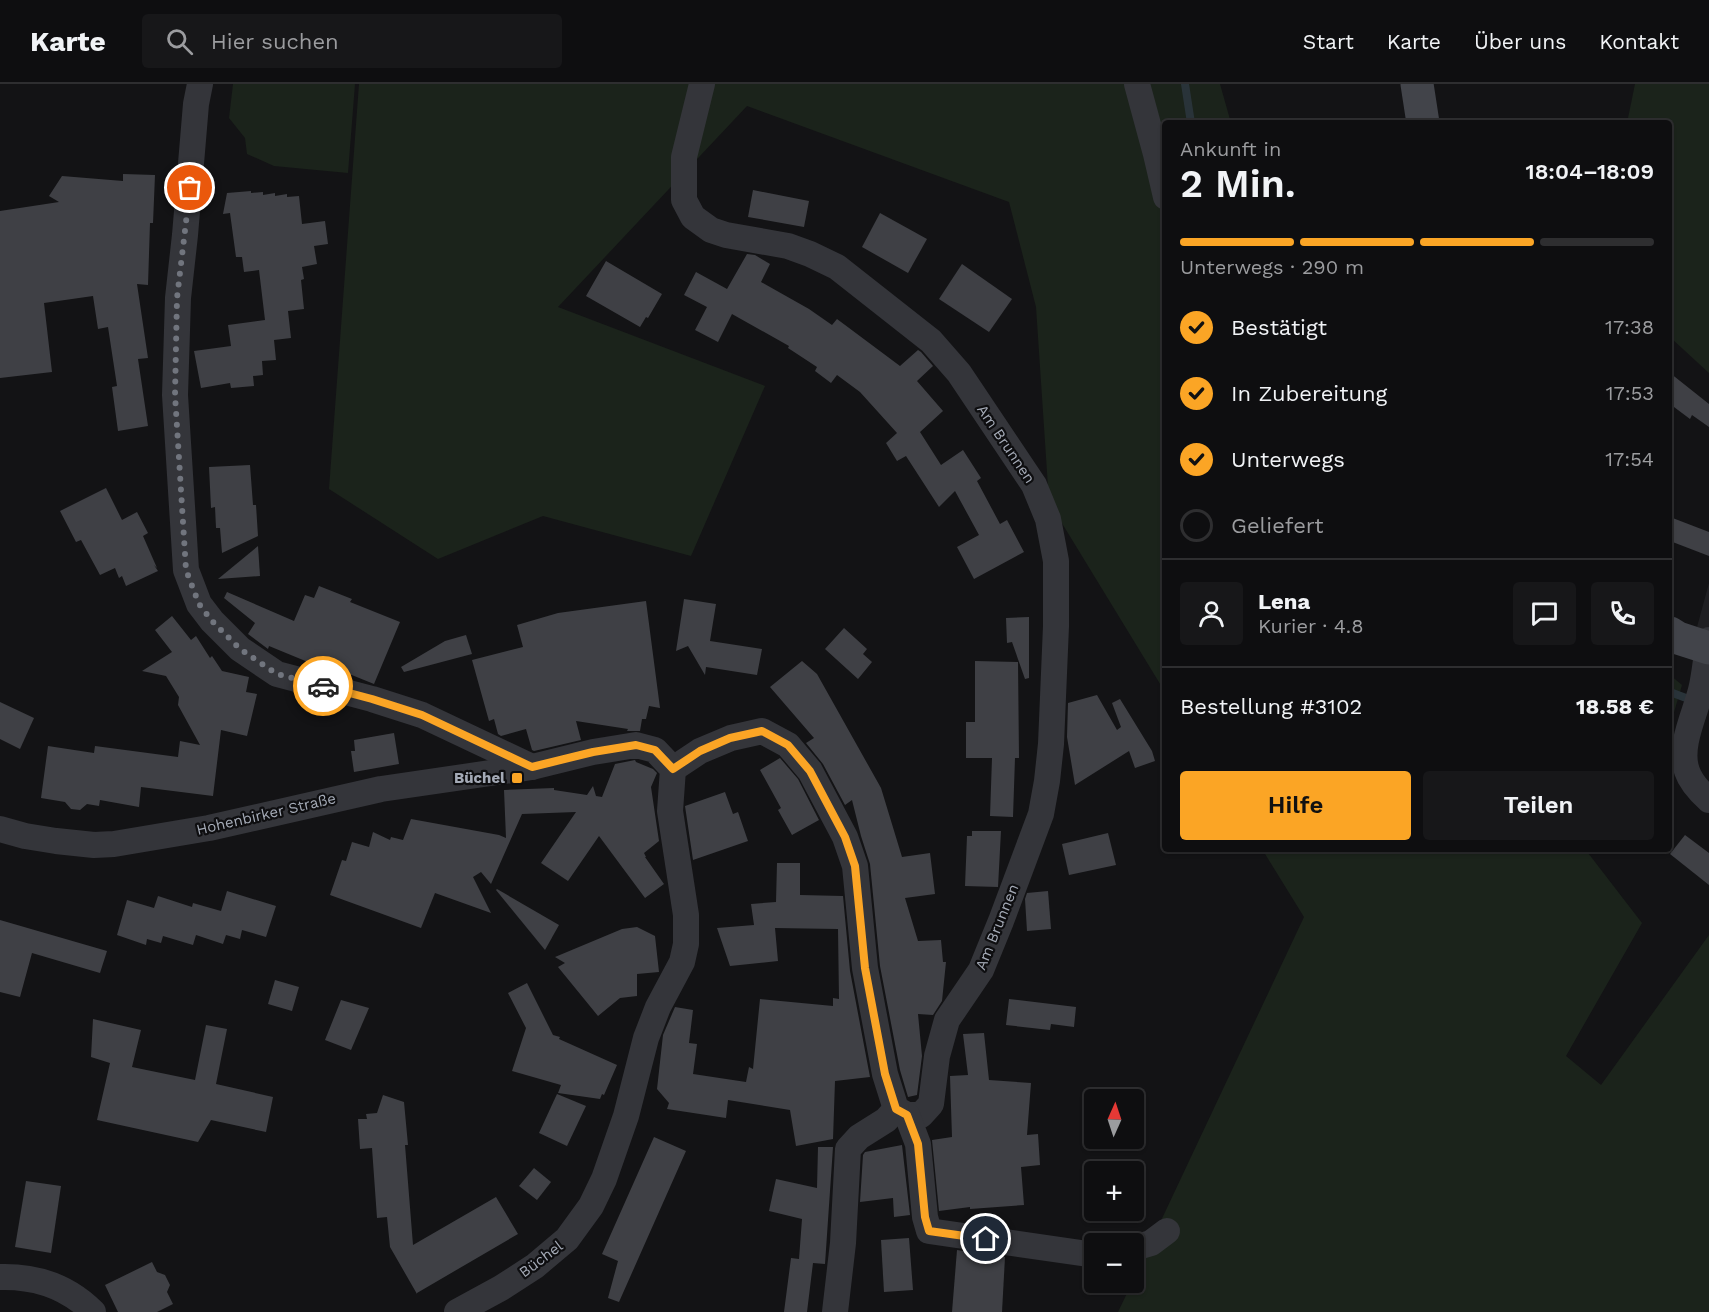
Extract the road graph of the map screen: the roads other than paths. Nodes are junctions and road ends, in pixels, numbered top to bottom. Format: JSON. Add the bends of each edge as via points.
{"nodes":[{"id":1,"x":200,"y":84,"type":"edge"},
{"id":2,"x":702,"y":84,"type":"edge"},
{"id":3,"x":1137,"y":84,"type":"edge"},
{"id":4,"x":1417,"y":84,"type":"edge"},
{"id":5,"x":1423,"y":120,"type":"edge"},
{"id":6,"x":1162,"y":180,"type":"edge"},
{"id":7,"x":1672,"y":634,"type":"edge"},
{"id":8,"x":1708,"y":645,"type":"edge"},
{"id":9,"x":1677,"y":756,"type":"edge"},
{"id":10,"x":532,"y":767,"type":"junction"},
{"id":11,"x":673,"y":769,"type":"junction"},
{"id":12,"x":1709,"y":800,"type":"edge"},
{"id":13,"x":0,"y":829,"type":"edge"},
{"id":14,"x":901,"y":1112,"type":"junction"},
{"id":15,"x":1167,"y":1231,"type":"dead end"},
{"id":16,"x":1144,"y":1245,"type":"edge"},
{"id":17,"x":1084,"y":1253,"type":"edge"},
{"id":18,"x":0,"y":1277,"type":"edge"},
{"id":19,"x":93,"y":1312,"type":"edge"},
{"id":20,"x":457,"y":1312,"type":"edge"},
{"id":21,"x":835,"y":1312,"type":"edge"}],
"edges":[{"from":1,"to":10,"type":"street","via":[[177,298],[175,395],[186,570],[199,604],[240,649],[277,674],[422,715]]},
{"from":2,"to":14,"type":"street","name":"Am Brunnen","via":[[684,158],[684,200],[693,217],[711,230],[788,246],[837,267],[931,341],[959,373],[1034,485],[1048,519],[1056,561],[1056,626],[1051,744],[1041,813],[981,970],[946,1020],[930,1104],[921,1115]]},
{"from":3,"to":6,"type":"street"},
{"from":4,"to":5,"type":"main road"},
{"from":7,"to":8,"type":"main road"},
{"from":8,"to":9,"type":"street","via":[[1701,689]]},
{"from":9,"to":12,"type":"street","via":[[1696,788]]},
{"from":10,"to":11,"type":"street","via":[[636,745],[655,750]]},
{"from":10,"to":13,"type":"street","name":"Hohenbirker Straße","via":[[381,789],[209,828],[114,844],[56,841]]},
{"from":11,"to":14,"type":"street","via":[[730,738],[762,731],[788,745],[810,771],[845,837],[855,866],[865,968],[885,1074]]},
{"from":11,"to":20,"type":"street","name":"Büchel","via":[[670,811],[686,915],[686,944],[682,962],[654,1017],[604,1179],[591,1206],[567,1239],[535,1266]]},
{"from":14,"to":17,"type":"street","via":[[918,1144],[929,1231]]},
{"from":14,"to":21,"type":"street","via":[[859,1137],[848,1149]]},
{"from":15,"to":16,"type":"street"},
{"from":18,"to":19,"type":"street","via":[[56,1285]]}]}
